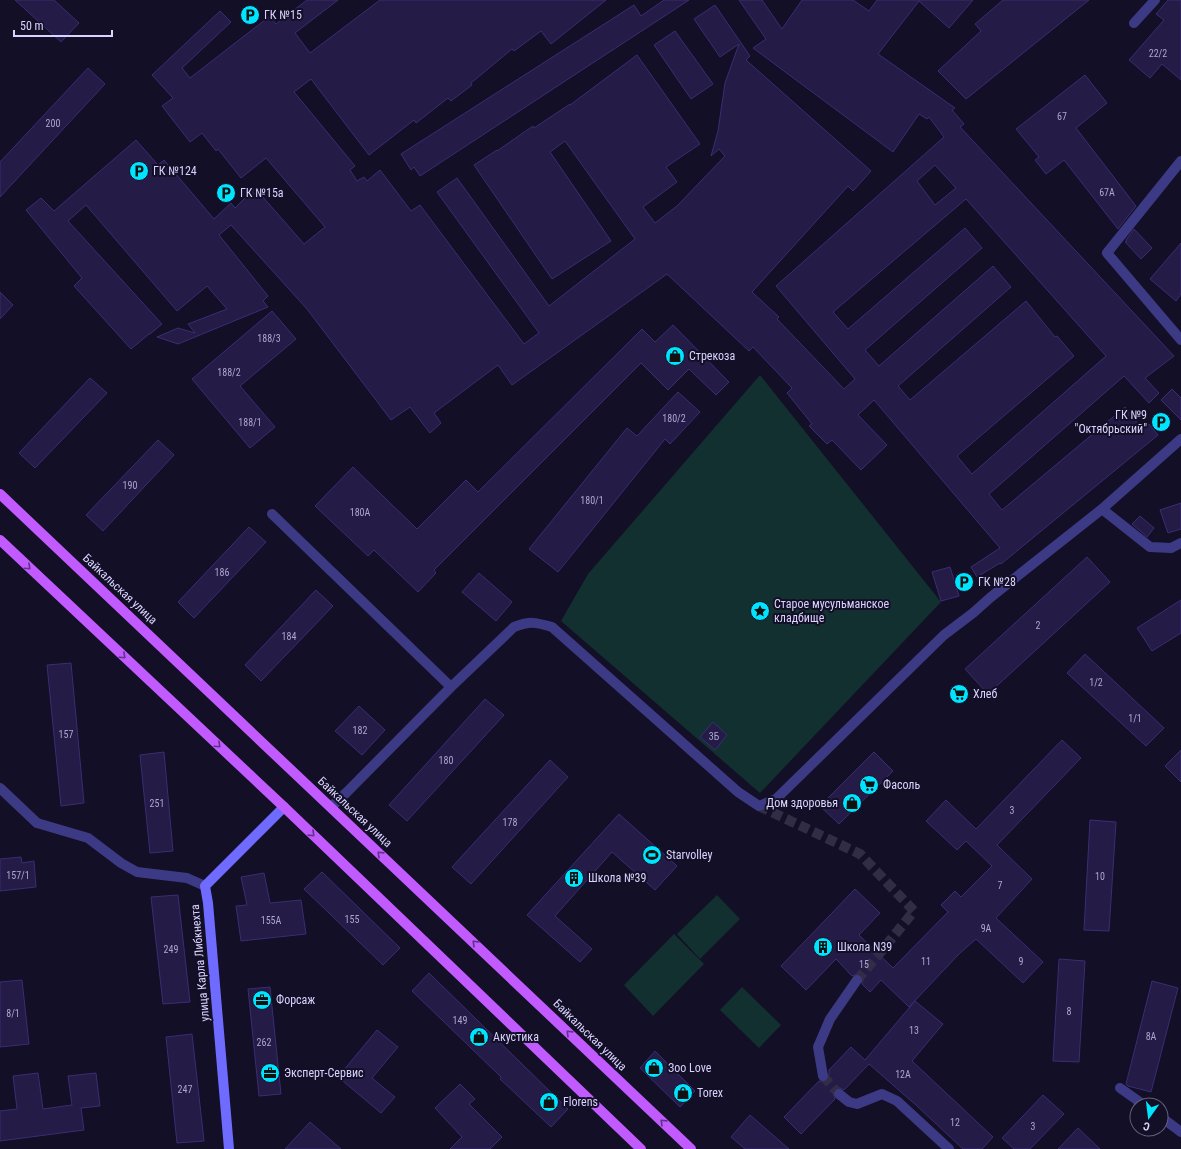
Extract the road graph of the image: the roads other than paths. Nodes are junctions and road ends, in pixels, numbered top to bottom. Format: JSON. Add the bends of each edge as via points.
{"nodes":[{"id":1,"x":1155,"y":0,"type":"edge"},
{"id":2,"x":1134,"y":23,"type":"dead end"},
{"id":3,"x":1181,"y":162,"type":"edge"},
{"id":4,"x":1181,"y":340,"type":"edge"},
{"id":5,"x":1181,"y":439,"type":"edge"},
{"id":6,"x":0,"y":494,"type":"edge"},
{"id":7,"x":1102,"y":509,"type":"junction"},
{"id":8,"x":272,"y":514,"type":"dead end"},
{"id":9,"x":0,"y":540,"type":"edge"},
{"id":10,"x":1181,"y":543,"type":"edge"},
{"id":11,"x":451,"y":687,"type":"junction"},
{"id":12,"x":0,"y":788,"type":"edge"},
{"id":13,"x":331,"y":806,"type":"junction"},
{"id":14,"x":284,"y":807,"type":"junction"},
{"id":15,"x":205,"y":886,"type":"junction"},
{"id":16,"x":857,"y":980,"type":"tunnel mouth"},
{"id":17,"x":823,"y":1076,"type":"tunnel mouth"},
{"id":18,"x":1120,"y":1088,"type":"dead end"},
{"id":19,"x":839,"y":1094,"type":"tunnel mouth"},
{"id":20,"x":1133,"y":1097,"type":"edge"},
{"id":21,"x":1169,"y":1123,"type":"edge"},
{"id":22,"x":1181,"y":1132,"type":"edge"},
{"id":23,"x":229,"y":1149,"type":"edge"},
{"id":24,"x":642,"y":1149,"type":"edge"},
{"id":25,"x":691,"y":1149,"type":"edge"},
{"id":26,"x":949,"y":1149,"type":"edge"}],
"edges":[{"from":1,"to":2,"type":"street"},
{"from":3,"to":4,"type":"street","via":[[1107,253]]},
{"from":5,"to":7,"type":"street"},
{"from":6,"to":13,"type":"main road","name":"Байкальская улица"},
{"from":7,"to":10,"type":"street","via":[[1150,547],[1170,548]]},
{"from":7,"to":11,"type":"street","via":[[944,635],[776,799],[759,806],[738,792],[552,627],[538,622],[514,627]]},
{"from":8,"to":11,"type":"street"},
{"from":9,"to":14,"type":"main road","one_way":true},
{"from":11,"to":13,"type":"street"},
{"from":12,"to":15,"type":"street","via":[[37,823],[88,838],[121,863],[138,872],[187,878]]},
{"from":25,"to":13,"type":"main road","name":"Байкальская улица","one_way":true},
{"from":14,"to":15,"type":"street"},
{"from":14,"to":24,"type":"main road","one_way":true},
{"from":15,"to":23,"type":"street","name":"улица Карла Либкнехта"},
{"from":16,"to":17,"type":"street","via":[[830,1019],[818,1047]]},
{"from":18,"to":20,"type":"street"},
{"from":19,"to":26,"type":"street","via":[[856,1104],[882,1094],[898,1100]]},
{"from":21,"to":22,"type":"street"}]}
